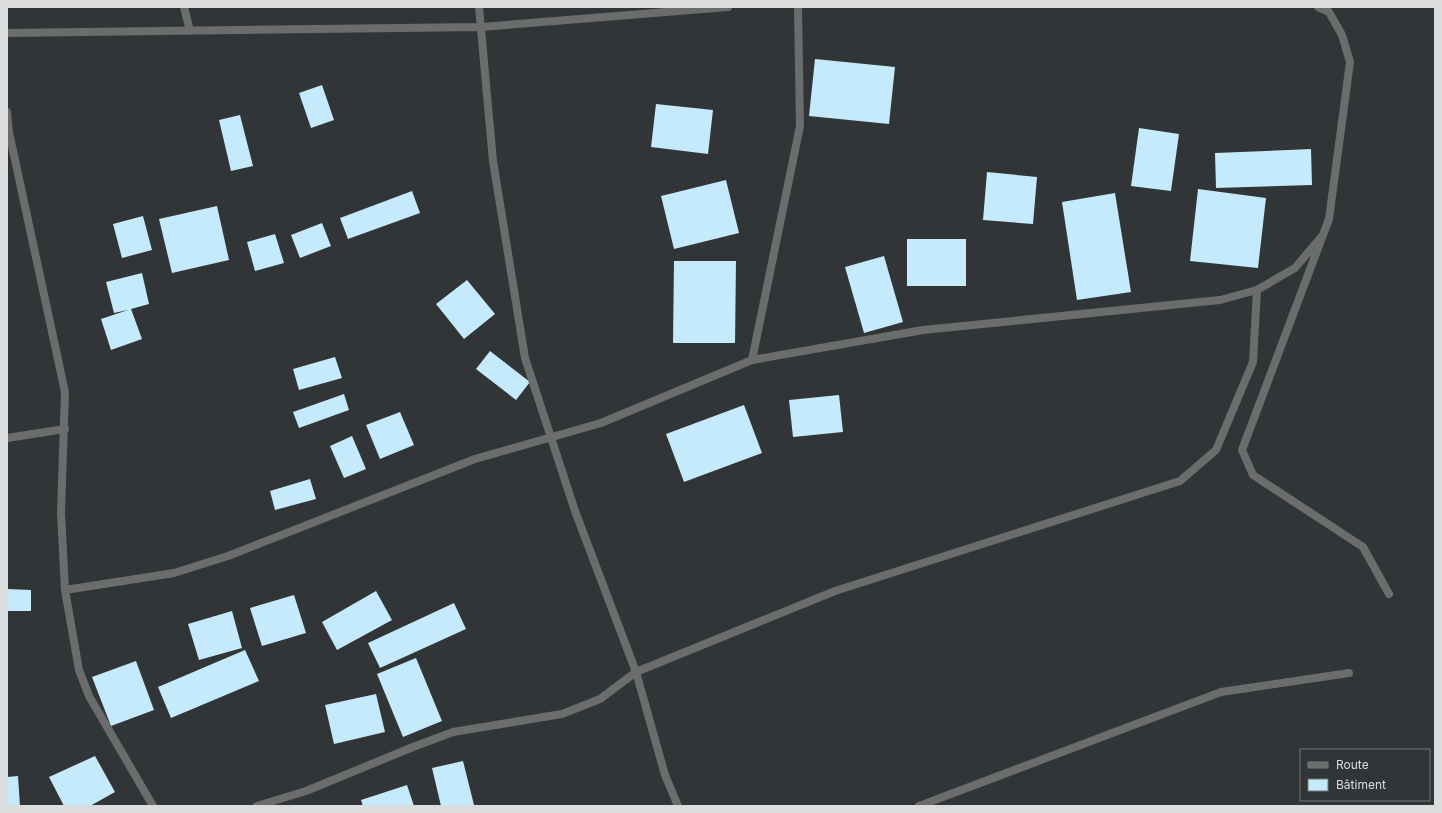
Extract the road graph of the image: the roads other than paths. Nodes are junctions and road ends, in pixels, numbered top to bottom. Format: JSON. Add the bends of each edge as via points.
{"nodes":[{"id":1,"x":184,"y":7,"type":"edge"},
{"id":2,"x":478,"y":7,"type":"edge"},
{"id":3,"x":728,"y":7,"type":"edge"},
{"id":4,"x":798,"y":7,"type":"edge"},
{"id":5,"x":1318,"y":7,"type":"edge"},
{"id":6,"x":481,"y":27,"type":"junction"},
{"id":7,"x":190,"y":31,"type":"junction"},
{"id":8,"x":7,"y":33,"type":"edge"},
{"id":9,"x":7,"y":112,"type":"edge"},
{"id":10,"x":1322,"y":236,"type":"junction"},
{"id":11,"x":1257,"y":290,"type":"junction"},
{"id":12,"x":752,"y":360,"type":"junction"},
{"id":13,"x":64,"y":429,"type":"junction"},
{"id":14,"x":551,"y":437,"type":"junction"},
{"id":15,"x":7,"y":438,"type":"edge"},
{"id":16,"x":65,"y":590,"type":"junction"},
{"id":17,"x":1389,"y":594,"type":"dead end"},
{"id":18,"x":636,"y":672,"type":"junction"},
{"id":19,"x":1349,"y":673,"type":"dead end"},
{"id":20,"x":153,"y":806,"type":"edge"},
{"id":21,"x":257,"y":806,"type":"edge"},
{"id":22,"x":678,"y":806,"type":"edge"},
{"id":23,"x":919,"y":806,"type":"edge"}],
"edges":[{"from":1,"to":7,"type":"street"},
{"from":2,"to":6,"type":"street"},
{"from":3,"to":6,"type":"street"},
{"from":4,"to":12,"type":"street","via":[[800,126]]},
{"from":5,"to":10,"type":"street","via":[[1329,12],[1336,24],[1350,62],[1329,220]]},
{"from":6,"to":7,"type":"street"},
{"from":6,"to":14,"type":"street","via":[[493,161],[524,350]]},
{"from":7,"to":8,"type":"street"},
{"from":9,"to":13,"type":"street","via":[[28,224],[65,392]]},
{"from":10,"to":11,"type":"street","via":[[1295,268]]},
{"from":10,"to":17,"type":"street","via":[[1242,450],[1254,475],[1363,547]]},
{"from":11,"to":12,"type":"street","via":[[1220,300],[923,330]]},
{"from":11,"to":18,"type":"street","via":[[1254,362],[1216,450],[1180,481],[835,591]]},
{"from":12,"to":14,"type":"street","via":[[601,423]]},
{"from":13,"to":15,"type":"street"},
{"from":13,"to":16,"type":"street","via":[[61,514]]},
{"from":14,"to":16,"type":"street","via":[[475,459],[228,556],[174,573]]},
{"from":14,"to":18,"type":"street","via":[[575,511]]},
{"from":16,"to":20,"type":"street","via":[[79,670],[89,696]]},
{"from":18,"to":21,"type":"street","via":[[600,699],[562,714],[453,732],[306,791]]},
{"from":18,"to":22,"type":"street","via":[[665,775]]},
{"from":19,"to":23,"type":"street","via":[[1221,692]]}]}
